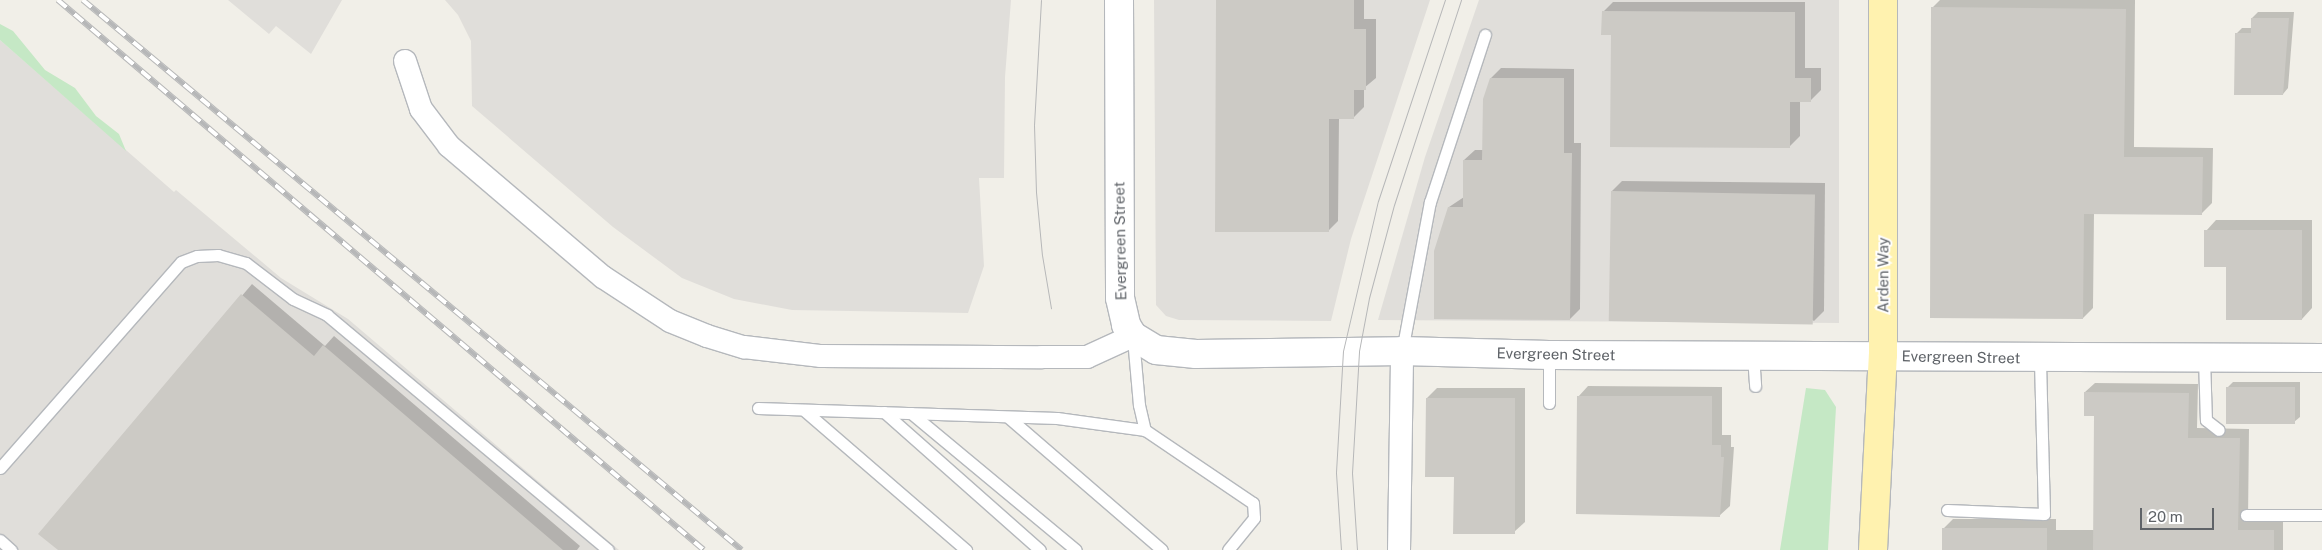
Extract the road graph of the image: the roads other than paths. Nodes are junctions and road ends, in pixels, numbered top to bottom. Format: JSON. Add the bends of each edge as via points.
{"nodes":[{"id":1,"x":1119,"y":0,"type":"edge"},
{"id":2,"x":1883,"y":0,"type":"edge"},
{"id":3,"x":1485,"y":35,"type":"dead end"},
{"id":4,"x":405,"y":61,"type":"dead end"},
{"id":5,"x":1133,"y":336,"type":"junction"},
{"id":6,"x":1402,"y":351,"type":"junction"},
{"id":7,"x":1549,"y":355,"type":"junction"},
{"id":8,"x":1753,"y":355,"type":"junction"},
{"id":9,"x":1883,"y":355,"type":"junction"},
{"id":10,"x":2040,"y":358,"type":"junction"},
{"id":11,"x":2204,"y":358,"type":"junction"},
{"id":12,"x":2322,"y":358,"type":"edge"},
{"id":13,"x":1755,"y":386,"type":"dead end"},
{"id":14,"x":1549,"y":403,"type":"dead end"},
{"id":15,"x":758,"y":408,"type":"dead end"},
{"id":16,"x":805,"y":411,"type":"junction"},
{"id":17,"x":884,"y":412,"type":"junction"},
{"id":18,"x":911,"y":413,"type":"junction"},
{"id":19,"x":1008,"y":417,"type":"junction"},
{"id":20,"x":1146,"y":430,"type":"junction"},
{"id":21,"x":2219,"y":430,"type":"dead end"},
{"id":22,"x":0,"y":468,"type":"edge"},
{"id":23,"x":1947,"y":510,"type":"dead end"},
{"id":24,"x":2246,"y":515,"type":"dead end"},
{"id":25,"x":2322,"y":515,"type":"edge"},
{"id":26,"x":0,"y":540,"type":"edge"},
{"id":27,"x":11,"y":550,"type":"edge"},
{"id":28,"x":608,"y":550,"type":"edge"},
{"id":29,"x":966,"y":550,"type":"edge"},
{"id":30,"x":1040,"y":550,"type":"edge"},
{"id":31,"x":1076,"y":550,"type":"edge"},
{"id":32,"x":1162,"y":550,"type":"edge"},
{"id":33,"x":1228,"y":550,"type":"edge"},
{"id":34,"x":1400,"y":550,"type":"edge"},
{"id":35,"x":1873,"y":550,"type":"edge"}],
"edges":[{"from":1,"to":5,"type":"street","name":"Evergreen Street","via":[[1119,269],[1122,313]]},
{"from":2,"to":9,"type":"main road","name":"Arden Way"},
{"from":3,"to":6,"type":"lane","via":[[1430,202]]},
{"from":4,"to":5,"type":"street","via":[[421,109],[448,146],[610,282],[670,321],[707,336],[744,347],[821,356],[1023,357],[1087,357]]},
{"from":5,"to":6,"type":"street","name":"Evergreen Street","via":[[1142,344],[1169,353]]},
{"from":5,"to":20,"type":"lane","via":[[1138,405]]},
{"from":6,"to":7,"type":"street","name":"Evergreen Street"},
{"from":6,"to":34,"type":"street"},
{"from":7,"to":8,"type":"street","name":"Evergreen Street"},
{"from":7,"to":14,"type":"lane"},
{"from":8,"to":9,"type":"street","name":"Evergreen Street"},
{"from":8,"to":13,"type":"lane"},
{"from":9,"to":10,"type":"street","name":"Evergreen Street"},
{"from":9,"to":35,"type":"main road","name":"Arden Way"},
{"from":10,"to":11,"type":"street","name":"Evergreen Street"},
{"from":10,"to":23,"type":"lane","via":[[2044,514]]},
{"from":11,"to":12,"type":"street","name":"Evergreen Street"},
{"from":11,"to":21,"type":"lane","via":[[2206,420]]},
{"from":15,"to":16,"type":"lane"},
{"from":16,"to":17,"type":"lane"},
{"from":16,"to":29,"type":"lane"},
{"from":17,"to":18,"type":"lane"},
{"from":17,"to":30,"type":"lane"},
{"from":18,"to":19,"type":"lane"},
{"from":18,"to":31,"type":"lane"},
{"from":19,"to":20,"type":"lane","via":[[1057,418]]},
{"from":19,"to":32,"type":"lane"},
{"from":20,"to":33,"type":"lane","via":[[1253,503],[1254,518]]},
{"from":22,"to":28,"type":"lane","via":[[181,262],[196,256],[218,255],[246,263],[293,299],[328,314]]},
{"from":24,"to":25,"type":"lane"},
{"from":26,"to":27,"type":"lane"}]}
